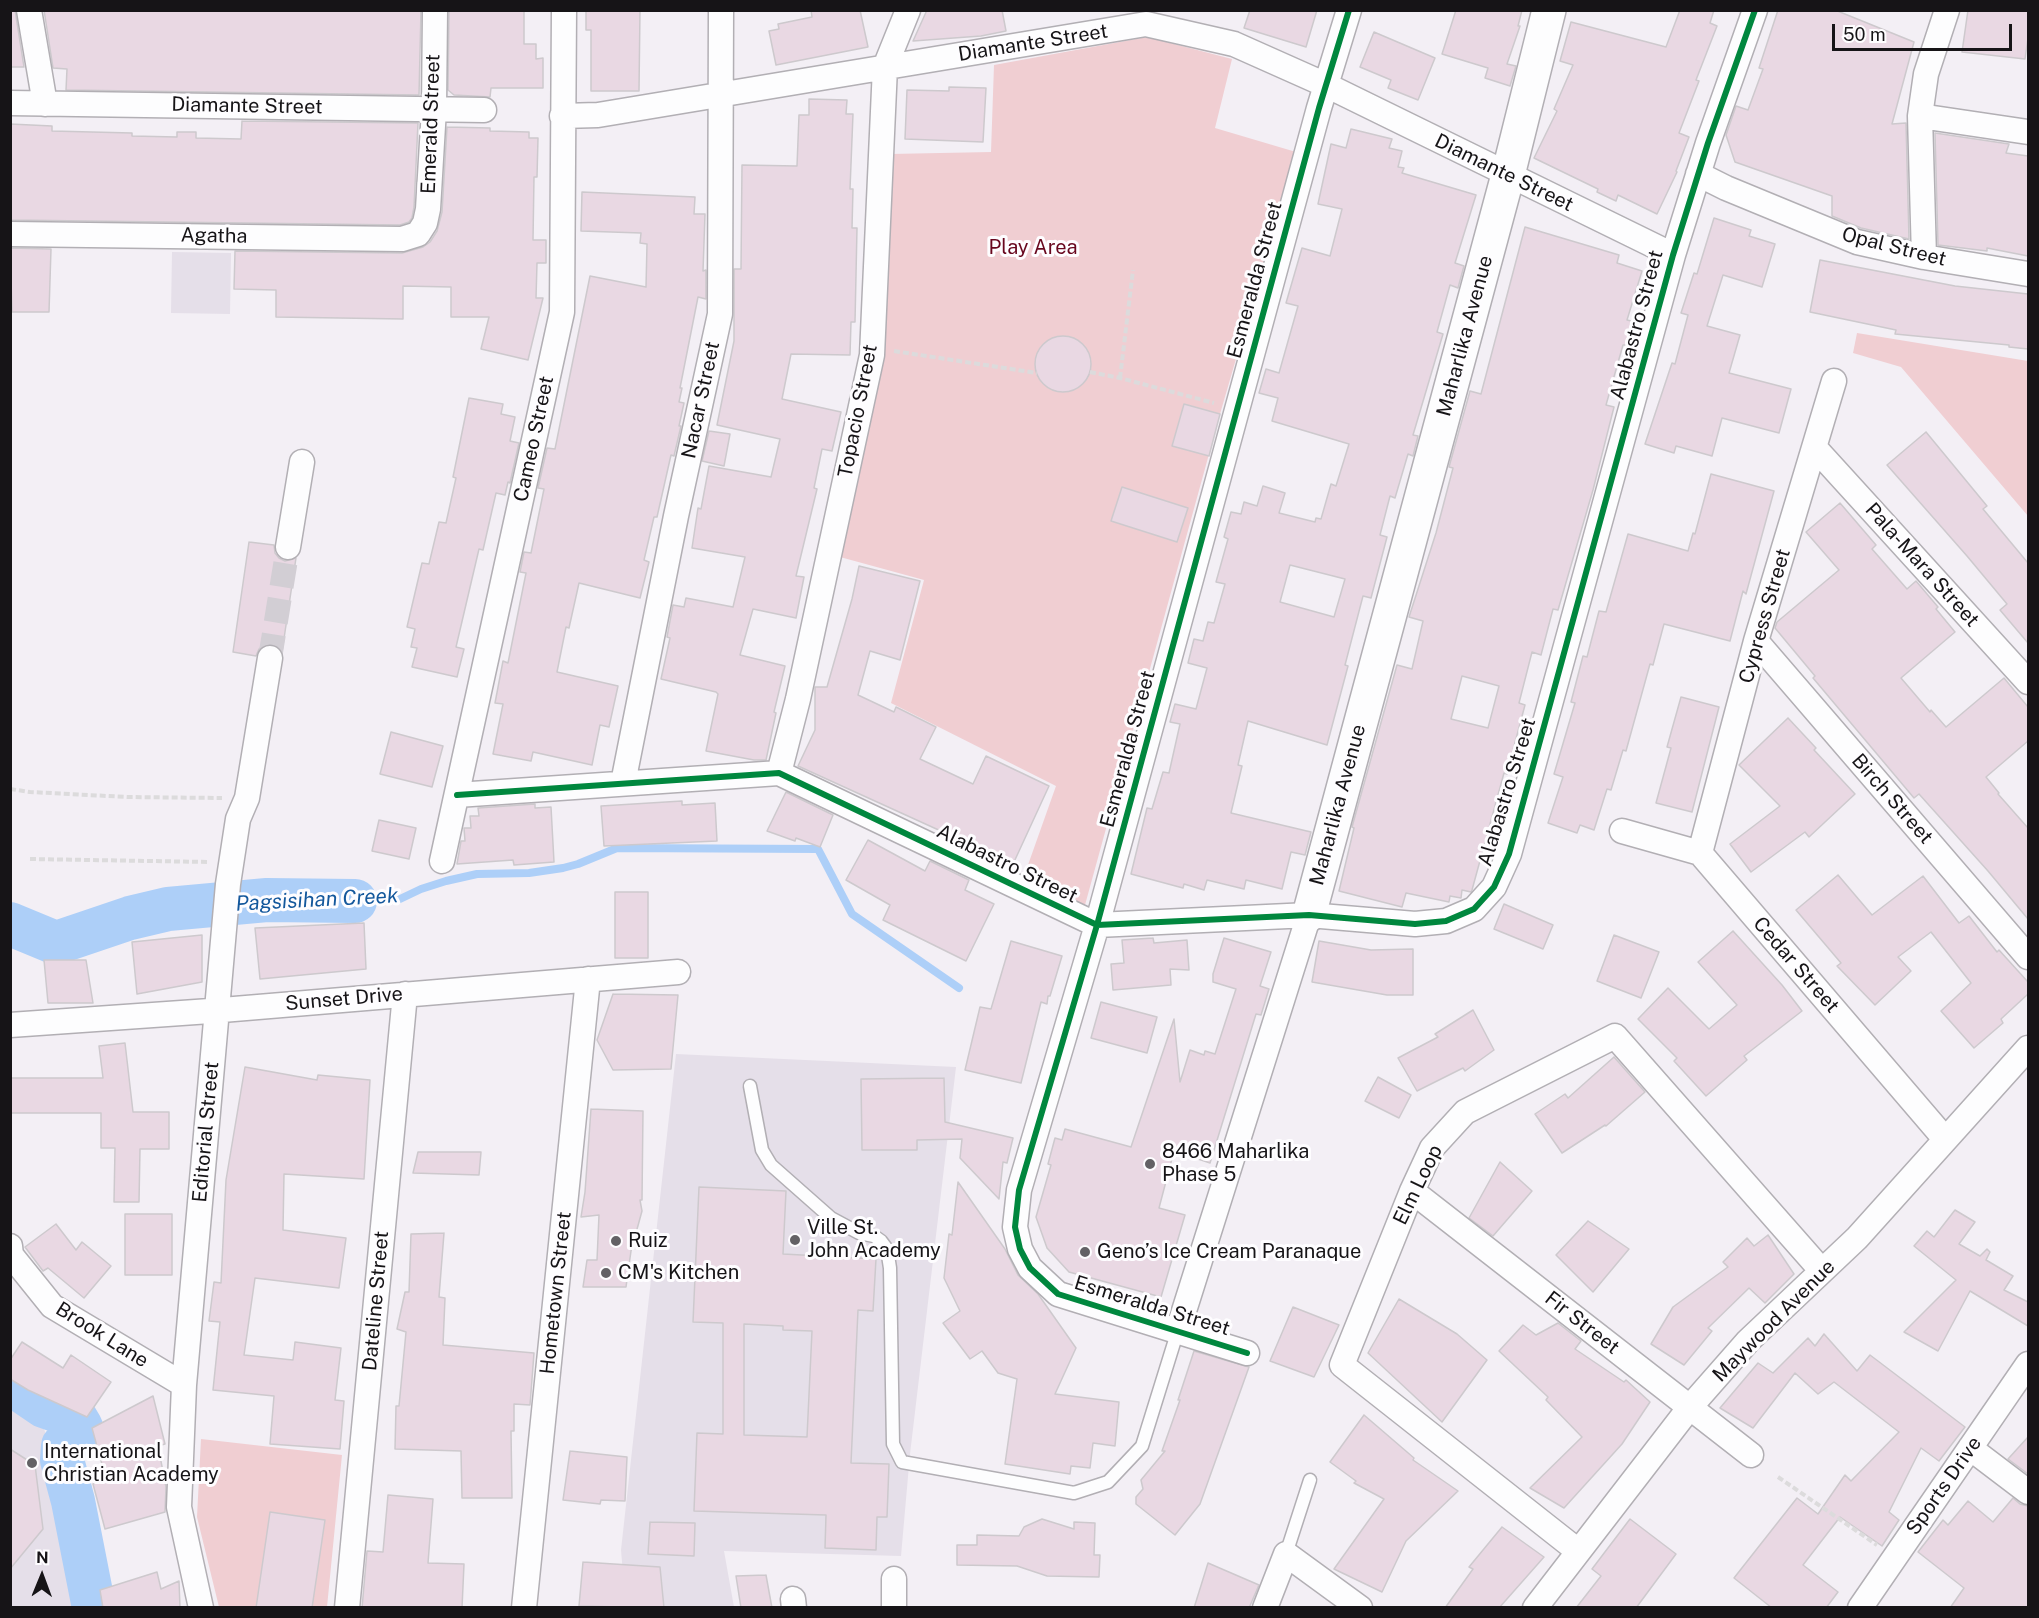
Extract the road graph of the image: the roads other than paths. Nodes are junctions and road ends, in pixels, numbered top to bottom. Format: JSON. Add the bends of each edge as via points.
{"nodes":[{"id":1,"x":29,"y":10,"type":"edge"},
{"id":2,"x":435,"y":10,"type":"edge"},
{"id":3,"x":564,"y":10,"type":"edge"},
{"id":4,"x":721,"y":10,"type":"edge"},
{"id":5,"x":908,"y":10,"type":"edge"},
{"id":6,"x":1350,"y":10,"type":"edge"},
{"id":7,"x":1549,"y":10,"type":"edge"},
{"id":8,"x":1755,"y":10,"type":"edge"},
{"id":9,"x":1947,"y":10,"type":"edge"},
{"id":10,"x":1148,"y":17,"type":"edge"},
{"id":11,"x":885,"y":67,"type":"junction"},
{"id":12,"x":1326,"y":85,"type":"junction"},
{"id":13,"x":720,"y":94,"type":"junction"},
{"id":14,"x":10,"y":103,"type":"edge"},
{"id":15,"x":45,"y":104,"type":"junction"},
{"id":16,"x":434,"y":109,"type":"junction"},
{"id":17,"x":484,"y":110,"type":"dead end"},
{"id":18,"x":562,"y":116,"type":"junction"},
{"id":19,"x":1920,"y":116,"type":"junction"},
{"id":20,"x":2028,"y":132,"type":"edge"},
{"id":21,"x":1698,"y":174,"type":"junction"},
{"id":22,"x":1508,"y":175,"type":"junction"},
{"id":23,"x":10,"y":234,"type":"edge"},
{"id":24,"x":418,"y":234,"type":"joint"},
{"id":25,"x":1673,"y":255,"type":"junction"},
{"id":26,"x":1924,"y":257,"type":"junction"},
{"id":27,"x":2028,"y":273,"type":"edge"},
{"id":28,"x":1834,"y":381,"type":"dead end"},
{"id":29,"x":1815,"y":448,"type":"junction"},
{"id":30,"x":302,"y":462,"type":"dead end"},
{"id":31,"x":288,"y":547,"type":"tunnel mouth"},
{"id":32,"x":1756,"y":641,"type":"junction"},
{"id":33,"x":270,"y":658,"type":"tunnel mouth"},
{"id":34,"x":2028,"y":682,"type":"edge"},
{"id":35,"x":778,"y":773,"type":"junction"},
{"id":36,"x":623,"y":783,"type":"junction"},
{"id":37,"x":456,"y":795,"type":"junction"},
{"id":38,"x":1622,"y":831,"type":"dead end"},
{"id":39,"x":1700,"y":853,"type":"junction"},
{"id":40,"x":442,"y":861,"type":"dead end"},
{"id":41,"x":1309,"y":915,"type":"junction"},
{"id":42,"x":1097,"y":925,"type":"junction"},
{"id":43,"x":2028,"y":957,"type":"edge"},
{"id":44,"x":678,"y":972,"type":"dead end"},
{"id":45,"x":588,"y":979,"type":"junction"},
{"id":46,"x":405,"y":994,"type":"junction"},
{"id":47,"x":217,"y":1010,"type":"junction"},
{"id":48,"x":10,"y":1025,"type":"edge"},
{"id":49,"x":2027,"y":1052,"type":"edge"},
{"id":50,"x":750,"y":1086,"type":"dead end"},
{"id":51,"x":1945,"y":1139,"type":"junction"},
{"id":52,"x":1412,"y":1191,"type":"junction"},
{"id":53,"x":10,"y":1246,"type":"edge"},
{"id":54,"x":1822,"y":1271,"type":"junction"},
{"id":55,"x":1178,"y":1330,"type":"junction"},
{"id":56,"x":1247,"y":1353,"type":"dead end"},
{"id":57,"x":2028,"y":1364,"type":"edge"},
{"id":58,"x":184,"y":1385,"type":"junction"},
{"id":59,"x":1690,"y":1407,"type":"junction"},
{"id":60,"x":1970,"y":1448,"type":"junction"},
{"id":61,"x":1751,"y":1455,"type":"dead end"},
{"id":62,"x":1310,"y":1480,"type":"dead end"},
{"id":63,"x":2028,"y":1491,"type":"edge"},
{"id":64,"x":1578,"y":1551,"type":"junction"},
{"id":65,"x":1286,"y":1554,"type":"junction"},
{"id":66,"x":894,"y":1579,"type":"dead end"},
{"id":67,"x":201,"y":1608,"type":"edge"},
{"id":68,"x":347,"y":1608,"type":"edge"},
{"id":69,"x":524,"y":1608,"type":"edge"},
{"id":70,"x":894,"y":1608,"type":"edge"},
{"id":71,"x":1265,"y":1608,"type":"edge"},
{"id":72,"x":1360,"y":1608,"type":"edge"},
{"id":73,"x":1535,"y":1608,"type":"edge"},
{"id":74,"x":1860,"y":1608,"type":"edge"}],
"edges":[{"from":1,"to":15,"type":"street"},
{"from":2,"to":16,"type":"street","name":"Emerald Street"},
{"from":3,"to":18,"type":"street","name":"Cameo Street"},
{"from":4,"to":13,"type":"street","name":"Nacar Street"},
{"from":5,"to":11,"type":"street","name":"Topacio Street"},
{"from":6,"to":12,"type":"street","name":"Esmeralda Street"},
{"from":7,"to":22,"type":"street","name":"Maharlika Avenue"},
{"from":8,"to":21,"type":"street","name":"Alabastro Street"},
{"from":9,"to":19,"type":"street","via":[[1926,74]]},
{"from":10,"to":11,"type":"street","name":"Diamante Street"},
{"from":10,"to":12,"type":"street","name":"Diamante Street","via":[[1234,44]]},
{"from":11,"to":13,"type":"street","name":"Diamante Street"},
{"from":11,"to":35,"type":"street","name":"Topacio Street","via":[[872,355]]},
{"from":12,"to":22,"type":"street","name":"Diamante Street"},
{"from":12,"to":42,"type":"street","name":"Esmeralda Street"},
{"from":13,"to":18,"type":"street","name":"Diamante Street","via":[[598,115]]},
{"from":13,"to":36,"type":"street","name":"Nacar Street","via":[[720,314]]},
{"from":14,"to":15,"type":"street","name":"Diamante Street"},
{"from":15,"to":16,"type":"street","name":"Diamante Street"},
{"from":16,"to":17,"type":"street","name":"Diamante Street"},
{"from":16,"to":24,"type":"street","name":"Emerald Street","via":[[428,208]]},
{"from":18,"to":37,"type":"street","name":"Cameo Street","via":[[562,312]]},
{"from":19,"to":20,"type":"street"},
{"from":19,"to":26,"type":"street"},
{"from":21,"to":25,"type":"street","name":"Alabastro Street"},
{"from":21,"to":26,"type":"street","name":"Opal Street","via":[[1857,242]]},
{"from":22,"to":25,"type":"street","name":"Diamante Street"},
{"from":22,"to":41,"type":"street","name":"Maharlika Avenue"},
{"from":23,"to":24,"type":"street","name":"Agatha","via":[[402,239]]},
{"from":25,"to":41,"type":"street","name":"Alabastro Street","via":[[1509,854],[1494,887],[1474,909],[1446,921],[1415,924]]},
{"from":26,"to":27,"type":"street","name":"Opal Street"},
{"from":28,"to":29,"type":"street","name":"Cypress Street"},
{"from":29,"to":32,"type":"street","name":"Cypress Street"},
{"from":29,"to":34,"type":"street","name":"Pala-Mara Street"},
{"from":30,"to":31,"type":"street"},
{"from":32,"to":39,"type":"street","name":"Cypress Street"},
{"from":32,"to":43,"type":"street","name":"Birch Street"},
{"from":33,"to":47,"type":"street","name":"Editorial Street","via":[[247,798],[238,819],[224,916]]},
{"from":35,"to":36,"type":"street","name":"Alabastro Street"},
{"from":35,"to":42,"type":"street","name":"Alabastro Street"},
{"from":36,"to":37,"type":"street","name":"Alabastro Street"},
{"from":37,"to":40,"type":"street","name":"Cameo Street"},
{"from":38,"to":39,"type":"street"},
{"from":39,"to":51,"type":"street","name":"Cedar Street"},
{"from":41,"to":42,"type":"street","name":"Alabastro Street"},
{"from":41,"to":55,"type":"street","name":"Maharlika Avenue"},
{"from":42,"to":55,"type":"street","name":"Esmeralda Street","via":[[1019,1190],[1015,1227],[1030,1269],[1058,1294]]},
{"from":44,"to":45,"type":"street","name":"Sunset Drive"},
{"from":45,"to":46,"type":"street","name":"Sunset Drive"},
{"from":45,"to":69,"type":"street","name":"Hometown Street"},
{"from":46,"to":47,"type":"street","name":"Sunset Drive"},
{"from":46,"to":68,"type":"street","name":"Dateline Street"},
{"from":47,"to":48,"type":"street","name":"Sunset Drive"},
{"from":47,"to":58,"type":"street","name":"Editorial Street"},
{"from":49,"to":51,"type":"street","name":"Maywood Avenue"},
{"from":50,"to":55,"type":"lane","name":"Maharlika Avenue","via":[[762,1150],[771,1165],[831,1218],[858,1233],[874,1236],[887,1249],[893,1443],[902,1462],[1074,1493],[1108,1482],[1142,1446]]},
{"from":51,"to":54,"type":"street","name":"Maywood Avenue","via":[[1857,1238]]},
{"from":52,"to":54,"type":"street","name":"Elm Loop","via":[[1432,1148],[1465,1112],[1615,1036]]},
{"from":52,"to":59,"type":"street","name":"Fir Street"},
{"from":52,"to":64,"type":"street","name":"Elm Loop","via":[[1342,1365]]},
{"from":53,"to":58,"type":"street","name":"Brook Lane","via":[[11,1255],[52,1306]]},
{"from":54,"to":59,"type":"street","name":"Maywood Avenue","via":[[1748,1341]]},
{"from":55,"to":56,"type":"street","name":"Esmeralda Street"},
{"from":57,"to":60,"type":"street","name":"Sports Drive"},
{"from":58,"to":67,"type":"street","name":"Editorial Street","via":[[179,1507]]},
{"from":59,"to":61,"type":"street","name":"Fir Street"},
{"from":59,"to":64,"type":"street","name":"Maywood Avenue"},
{"from":60,"to":63,"type":"street"},
{"from":60,"to":74,"type":"street","name":"Sports Drive"},
{"from":62,"to":65,"type":"lane"},
{"from":64,"to":73,"type":"street","name":"Maywood Avenue"},
{"from":65,"to":71,"type":"street"},
{"from":65,"to":72,"type":"street"},
{"from":66,"to":70,"type":"street"}]}
